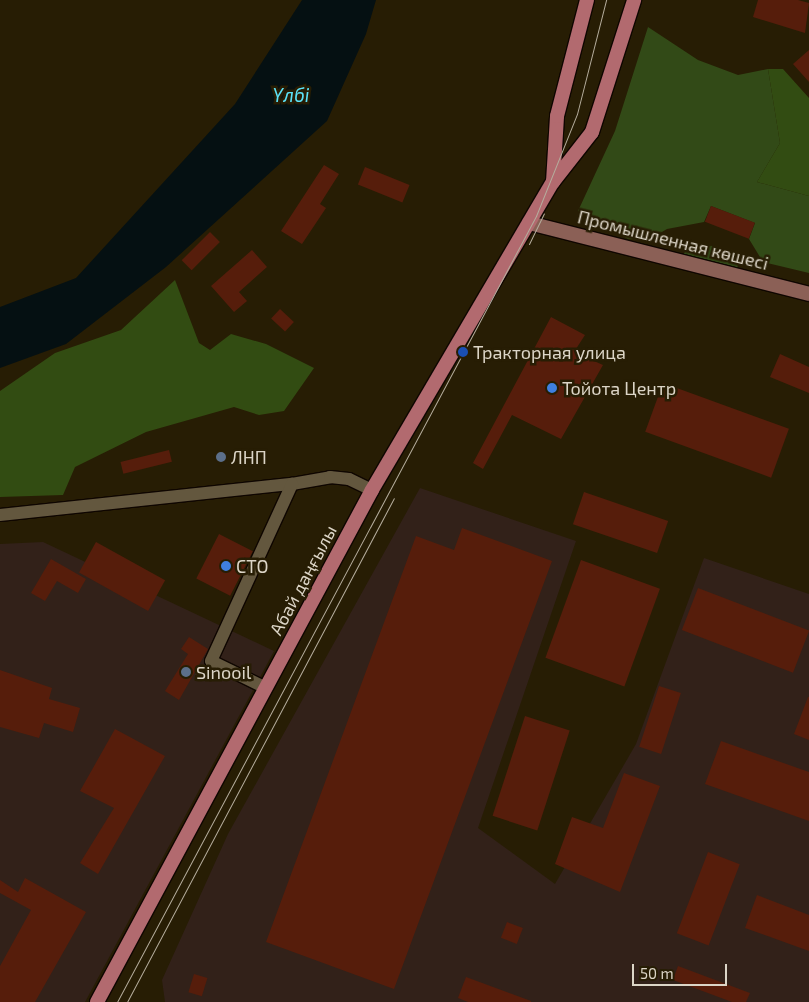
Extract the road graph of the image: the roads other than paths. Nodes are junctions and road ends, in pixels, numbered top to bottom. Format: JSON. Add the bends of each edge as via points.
{"nodes":[{"id":1,"x":587,"y":0,"type":"edge"},
{"id":2,"x":634,"y":0,"type":"edge"},
{"id":3,"x":553,"y":182,"type":"junction"},
{"id":4,"x":529,"y":223,"type":"junction"},
{"id":5,"x":809,"y":294,"type":"edge"},
{"id":6,"x":292,"y":484,"type":"junction"},
{"id":7,"x":372,"y":490,"type":"junction"},
{"id":8,"x":0,"y":515,"type":"edge"},
{"id":9,"x":266,"y":688,"type":"junction"},
{"id":10,"x":97,"y":1002,"type":"edge"}],
"edges":[{"from":1,"to":3,"type":"main road","name":"Абай даңғылы","via":[[557,116]]},
{"from":2,"to":3,"type":"main road","name":"Абай даңғылы","via":[[592,132]]},
{"from":3,"to":4,"type":"main road","name":"Абай даңғылы"},
{"from":4,"to":5,"type":"main road","name":"Промышленная көшесі"},
{"from":4,"to":7,"type":"main road","name":"Абай даңғылы"},
{"from":6,"to":7,"type":"street","via":[[338,477]]},
{"from":6,"to":8,"type":"street"},
{"from":6,"to":9,"type":"street","via":[[211,661]]},
{"from":7,"to":9,"type":"main road","name":"Абай даңғылы"},
{"from":9,"to":10,"type":"main road","name":"Абай даңғылы"}]}
